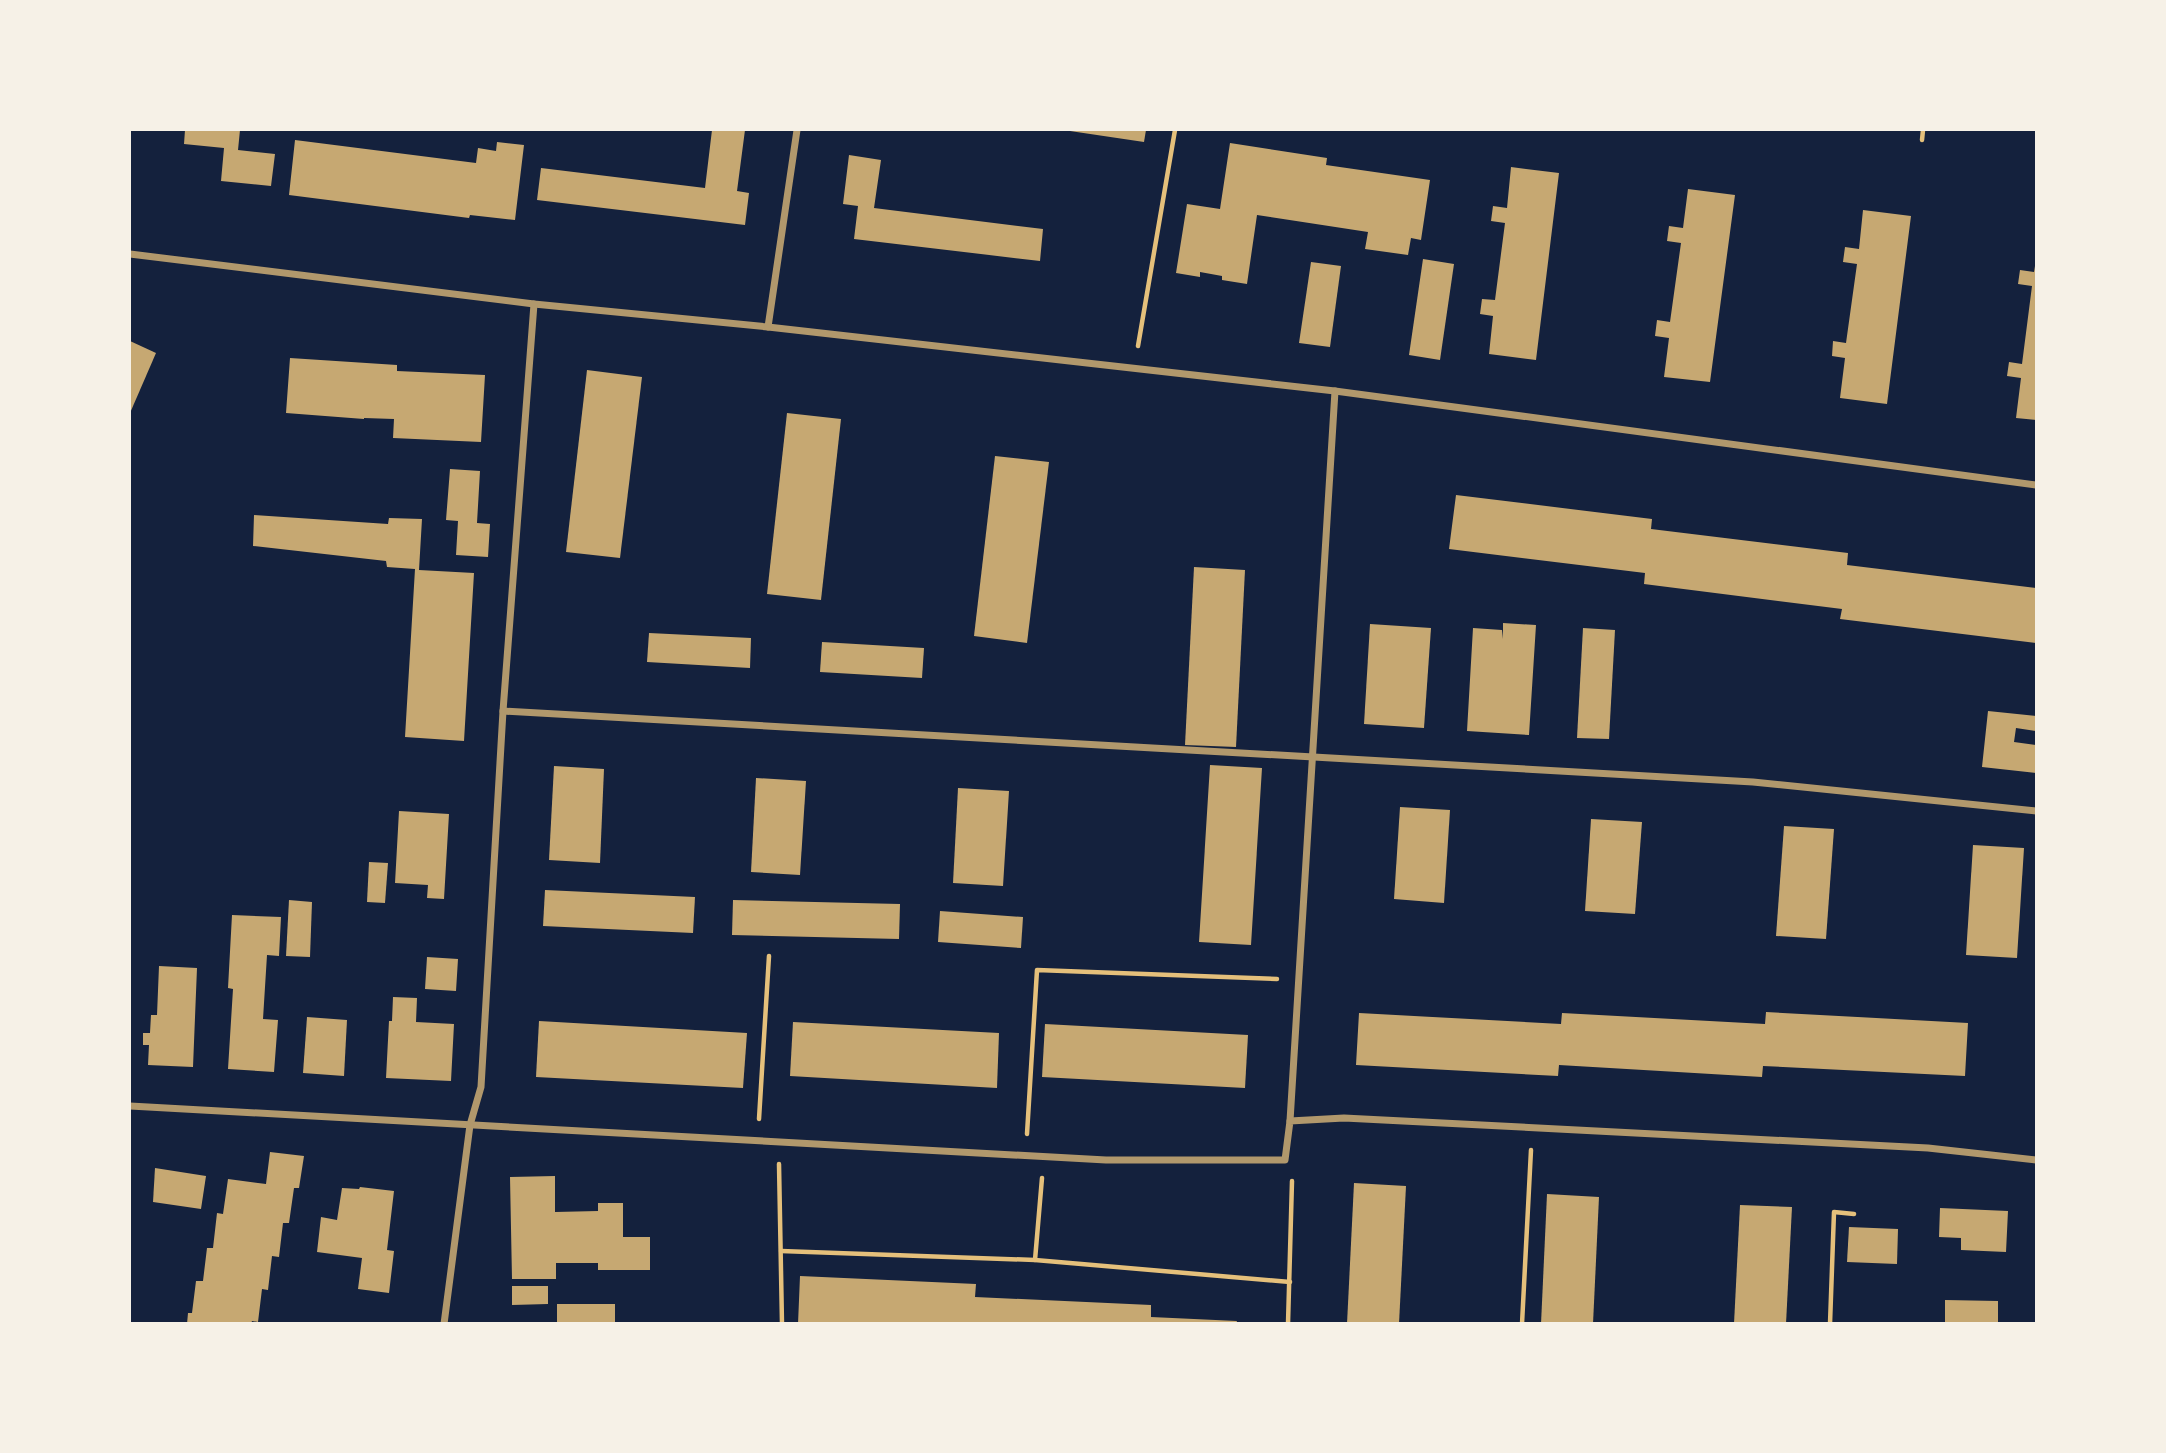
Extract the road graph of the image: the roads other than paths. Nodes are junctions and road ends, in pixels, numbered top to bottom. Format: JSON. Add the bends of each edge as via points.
{"nodes":[{"id":1,"x":797,"y":130,"type":"edge"},
{"id":2,"x":130,"y":254,"type":"edge"},
{"id":3,"x":534,"y":304,"type":"junction"},
{"id":4,"x":768,"y":327,"type":"junction"},
{"id":5,"x":1335,"y":391,"type":"junction"},
{"id":6,"x":2036,"y":485,"type":"edge"},
{"id":7,"x":503,"y":711,"type":"junction"},
{"id":8,"x":1314,"y":758,"type":"junction"},
{"id":9,"x":2036,"y":811,"type":"edge"},
{"id":10,"x":130,"y":1106,"type":"edge"},
{"id":11,"x":1290,"y":1121,"type":"junction"},
{"id":12,"x":470,"y":1125,"type":"junction"},
{"id":13,"x":2036,"y":1160,"type":"edge"},
{"id":14,"x":444,"y":1324,"type":"edge"}],
"edges":[{"from":1,"to":4,"type":"street"},
{"from":2,"to":3,"type":"street"},
{"from":3,"to":4,"type":"street"},
{"from":3,"to":7,"type":"street"},
{"from":4,"to":5,"type":"street"},
{"from":5,"to":6,"type":"street"},
{"from":5,"to":8,"type":"street"},
{"from":7,"to":8,"type":"street"},
{"from":7,"to":12,"type":"street","via":[[481,1087]]},
{"from":8,"to":9,"type":"street","via":[[1753,782]]},
{"from":8,"to":11,"type":"street"},
{"from":10,"to":12,"type":"street"},
{"from":11,"to":12,"type":"street","via":[[1285,1160],[1106,1160]]},
{"from":11,"to":13,"type":"street","via":[[1344,1118],[1928,1148]]},
{"from":12,"to":14,"type":"street"}]}
